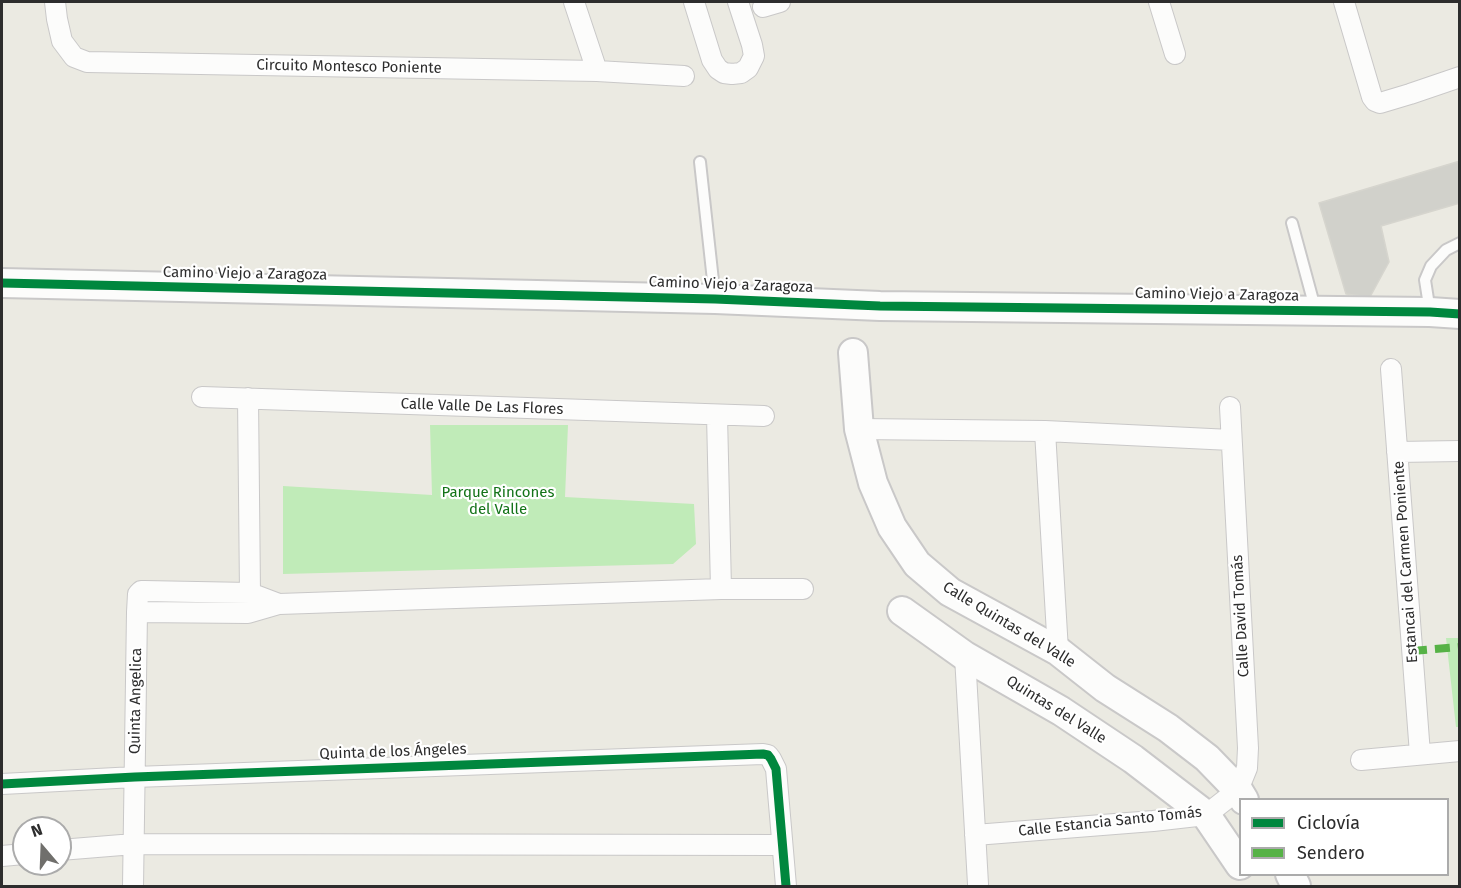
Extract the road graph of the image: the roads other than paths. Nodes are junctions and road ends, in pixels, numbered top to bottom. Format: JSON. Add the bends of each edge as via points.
{"nodes":[{"id":1,"x":55,"y":2,"type":"edge"},
{"id":2,"x":574,"y":2,"type":"edge"},
{"id":3,"x":694,"y":2,"type":"edge"},
{"id":4,"x":738,"y":2,"type":"edge"},
{"id":5,"x":1159,"y":2,"type":"edge"},
{"id":6,"x":1344,"y":2,"type":"edge"},
{"id":7,"x":1175,"y":54,"type":"dead end"},
{"id":8,"x":597,"y":71,"type":"junction"},
{"id":9,"x":684,"y":76,"type":"dead end"},
{"id":10,"x":1460,"y":77,"type":"edge"},
{"id":11,"x":700,"y":162,"type":"dead end"},
{"id":12,"x":1292,"y":223,"type":"dead end"},
{"id":13,"x":1460,"y":243,"type":"edge"},
{"id":14,"x":2,"y":283,"type":"edge"},
{"id":15,"x":715,"y":299,"type":"junction"},
{"id":16,"x":1316,"y":311,"type":"junction"},
{"id":17,"x":1430,"y":312,"type":"junction"},
{"id":18,"x":1460,"y":314,"type":"edge"},
{"id":19,"x":853,"y":353,"type":"dead end"},
{"id":20,"x":1391,"y":369,"type":"dead end"},
{"id":21,"x":202,"y":398,"type":"dead end"},
{"id":22,"x":248,"y":398,"type":"junction"},
{"id":23,"x":1230,"y":407,"type":"dead end"},
{"id":24,"x":717,"y":415,"type":"junction"},
{"id":25,"x":765,"y":416,"type":"dead end"},
{"id":26,"x":859,"y":429,"type":"junction"},
{"id":27,"x":1045,"y":431,"type":"junction"},
{"id":28,"x":1231,"y":440,"type":"junction"},
{"id":29,"x":1460,"y":451,"type":"edge"},
{"id":30,"x":1397,"y":452,"type":"junction"},
{"id":31,"x":721,"y":589,"type":"junction"},
{"id":32,"x":803,"y":589,"type":"dead end"},
{"id":33,"x":250,"y":593,"type":"junction"},
{"id":34,"x":279,"y":604,"type":"junction"},
{"id":35,"x":902,"y":611,"type":"dead end"},
{"id":36,"x":137,"y":612,"type":"junction"},
{"id":37,"x":248,"y":613,"type":"junction"},
{"id":38,"x":1058,"y":651,"type":"junction"},
{"id":39,"x":965,"y":656,"type":"junction"},
{"id":40,"x":1460,"y":751,"type":"edge"},
{"id":41,"x":1420,"y":754,"type":"junction"},
{"id":42,"x":1361,"y":760,"type":"dead end"},
{"id":43,"x":135,"y":777,"type":"junction"},
{"id":44,"x":2,"y":784,"type":"edge"},
{"id":45,"x":1241,"y":795,"type":"edge"},
{"id":46,"x":1206,"y":815,"type":"junction"},
{"id":47,"x":975,"y":835,"type":"junction"},
{"id":48,"x":134,"y":844,"type":"junction"},
{"id":49,"x":782,"y":845,"type":"junction"},
{"id":50,"x":72,"y":849,"type":"edge"},
{"id":51,"x":1239,"y":864,"type":"edge"},
{"id":52,"x":978,"y":884,"type":"dead end"},
{"id":53,"x":133,"y":886,"type":"edge"},
{"id":54,"x":786,"y":886,"type":"edge"}],
"edges":[{"from":1,"to":8,"type":"street","name":"Circuito Montesco Poniente","via":[[62,41],[74,57],[87,62]]},
{"from":2,"to":8,"type":"street"},
{"from":3,"to":4,"type":"street","via":[[712,60],[718,69],[732,74],[748,68],[754,56]]},
{"from":5,"to":7,"type":"street"},
{"from":6,"to":10,"type":"street","via":[[1376,101],[1380,103]]},
{"from":8,"to":9,"type":"street","name":"Circuito Montesco Poniente"},
{"from":11,"to":15,"type":"lane"},
{"from":12,"to":16,"type":"lane"},
{"from":13,"to":17,"type":"lane","via":[[1446,250],[1431,266],[1425,280]]},
{"from":14,"to":15,"type":"street","name":"Camino Viejo a Zaragoza"},
{"from":15,"to":16,"type":"street","name":"Camino Viejo a Zaragoza","via":[[880,306]]},
{"from":16,"to":17,"type":"street","name":"Camino Viejo a Zaragoza"},
{"from":17,"to":18,"type":"street","name":"Camino Viejo a Zaragoza"},
{"from":19,"to":26,"type":"street","name":"Calle Quintas del Valle"},
{"from":20,"to":30,"type":"street","name":"Estancai del Carmen Poniente"},
{"from":21,"to":22,"type":"street","name":"Calle Valle De Las Flores"},
{"from":22,"to":24,"type":"street","name":"Calle Valle De Las Flores"},
{"from":22,"to":33,"type":"street"},
{"from":23,"to":28,"type":"street","name":"Calle David Tomás"},
{"from":24,"to":25,"type":"street","name":"Calle Valle De Las Flores"},
{"from":24,"to":31,"type":"street"},
{"from":26,"to":27,"type":"street"},
{"from":26,"to":38,"type":"street","name":"Calle Quintas del Valle","via":[[873,483],[892,527],[917,564],[950,592]]},
{"from":27,"to":28,"type":"street"},
{"from":27,"to":38,"type":"street"},
{"from":28,"to":45,"type":"street","name":"Calle David Tomás","via":[[1248,748]]},
{"from":29,"to":30,"type":"street"},
{"from":30,"to":41,"type":"street","name":"Estancai del Carmen Poniente"},
{"from":31,"to":32,"type":"street"},
{"from":31,"to":34,"type":"street"},
{"from":33,"to":34,"type":"street"},
{"from":33,"to":36,"type":"street","name":"Quinta Angelica","via":[[141,591]]},
{"from":33,"to":37,"type":"street"},
{"from":34,"to":37,"type":"street"},
{"from":35,"to":39,"type":"street","name":"Quintas del Valle"},
{"from":36,"to":37,"type":"street"},
{"from":36,"to":43,"type":"street","name":"Quinta Angelica"},
{"from":38,"to":45,"type":"street","name":"Calle Quintas del Valle","via":[[1207,758]]},
{"from":39,"to":46,"type":"street","name":"Quintas del Valle","via":[[1061,711]]},
{"from":39,"to":47,"type":"street"},
{"from":40,"to":41,"type":"street"},
{"from":41,"to":42,"type":"street"},
{"from":43,"to":44,"type":"street","name":"Quinta de los Ángeles"},
{"from":43,"to":48,"type":"street","name":"Quinta Angelica"},
{"from":43,"to":49,"type":"street","name":"Quinta de los Ángeles","via":[[763,754],[775,764]]},
{"from":45,"to":46,"type":"street","name":"Calle Estancia Santo Tomás"},
{"from":46,"to":47,"type":"street","name":"Calle Estancia Santo Tomás"},
{"from":46,"to":51,"type":"street"},
{"from":47,"to":52,"type":"street"},
{"from":48,"to":49,"type":"street"},
{"from":48,"to":50,"type":"street"},
{"from":48,"to":53,"type":"street","name":"Quinta Angelica"},
{"from":49,"to":54,"type":"street"}]}
